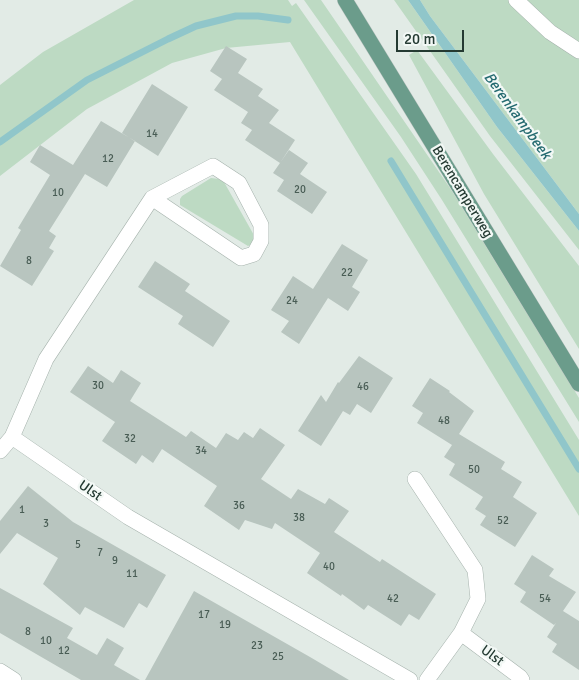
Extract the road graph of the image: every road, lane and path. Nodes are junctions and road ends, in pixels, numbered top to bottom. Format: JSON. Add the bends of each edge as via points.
{"nodes":[{"id":1,"x":345,"y":0,"type":"edge"},
{"id":2,"x":516,"y":0,"type":"edge"},
{"id":3,"x":579,"y":51,"type":"edge"},
{"id":4,"x":152,"y":198,"type":"junction"},
{"id":5,"x":579,"y":384,"type":"edge"},
{"id":6,"x":12,"y":437,"type":"junction"},
{"id":7,"x":0,"y":451,"type":"edge"},
{"id":8,"x":415,"y":479,"type":"dead end"},
{"id":9,"x":461,"y":633,"type":"junction"},
{"id":10,"x":0,"y":671,"type":"edge"},
{"id":11,"x":14,"y":680,"type":"edge"},
{"id":12,"x":410,"y":680,"type":"edge"},
{"id":13,"x":427,"y":680,"type":"edge"},
{"id":14,"x":522,"y":680,"type":"edge"}],
"edges":[{"from":1,"to":5,"type":"main road","name":"Berencamperweg"},
{"from":2,"to":3,"type":"street","via":[[550,32]]},
{"from":4,"to":4,"type":"street","via":[[213,166],[238,183],[261,225],[261,241],[254,254],[241,258]]},
{"from":4,"to":6,"type":"street","via":[[46,359]]},
{"from":6,"to":7,"type":"street"},
{"from":6,"to":12,"type":"street","name":"Ulst","via":[[128,517]]},
{"from":8,"to":9,"type":"street","via":[[475,570],[478,599]]},
{"from":9,"to":13,"type":"street"},
{"from":9,"to":14,"type":"street","name":"Ulst"},
{"from":10,"to":11,"type":"street"}]}
